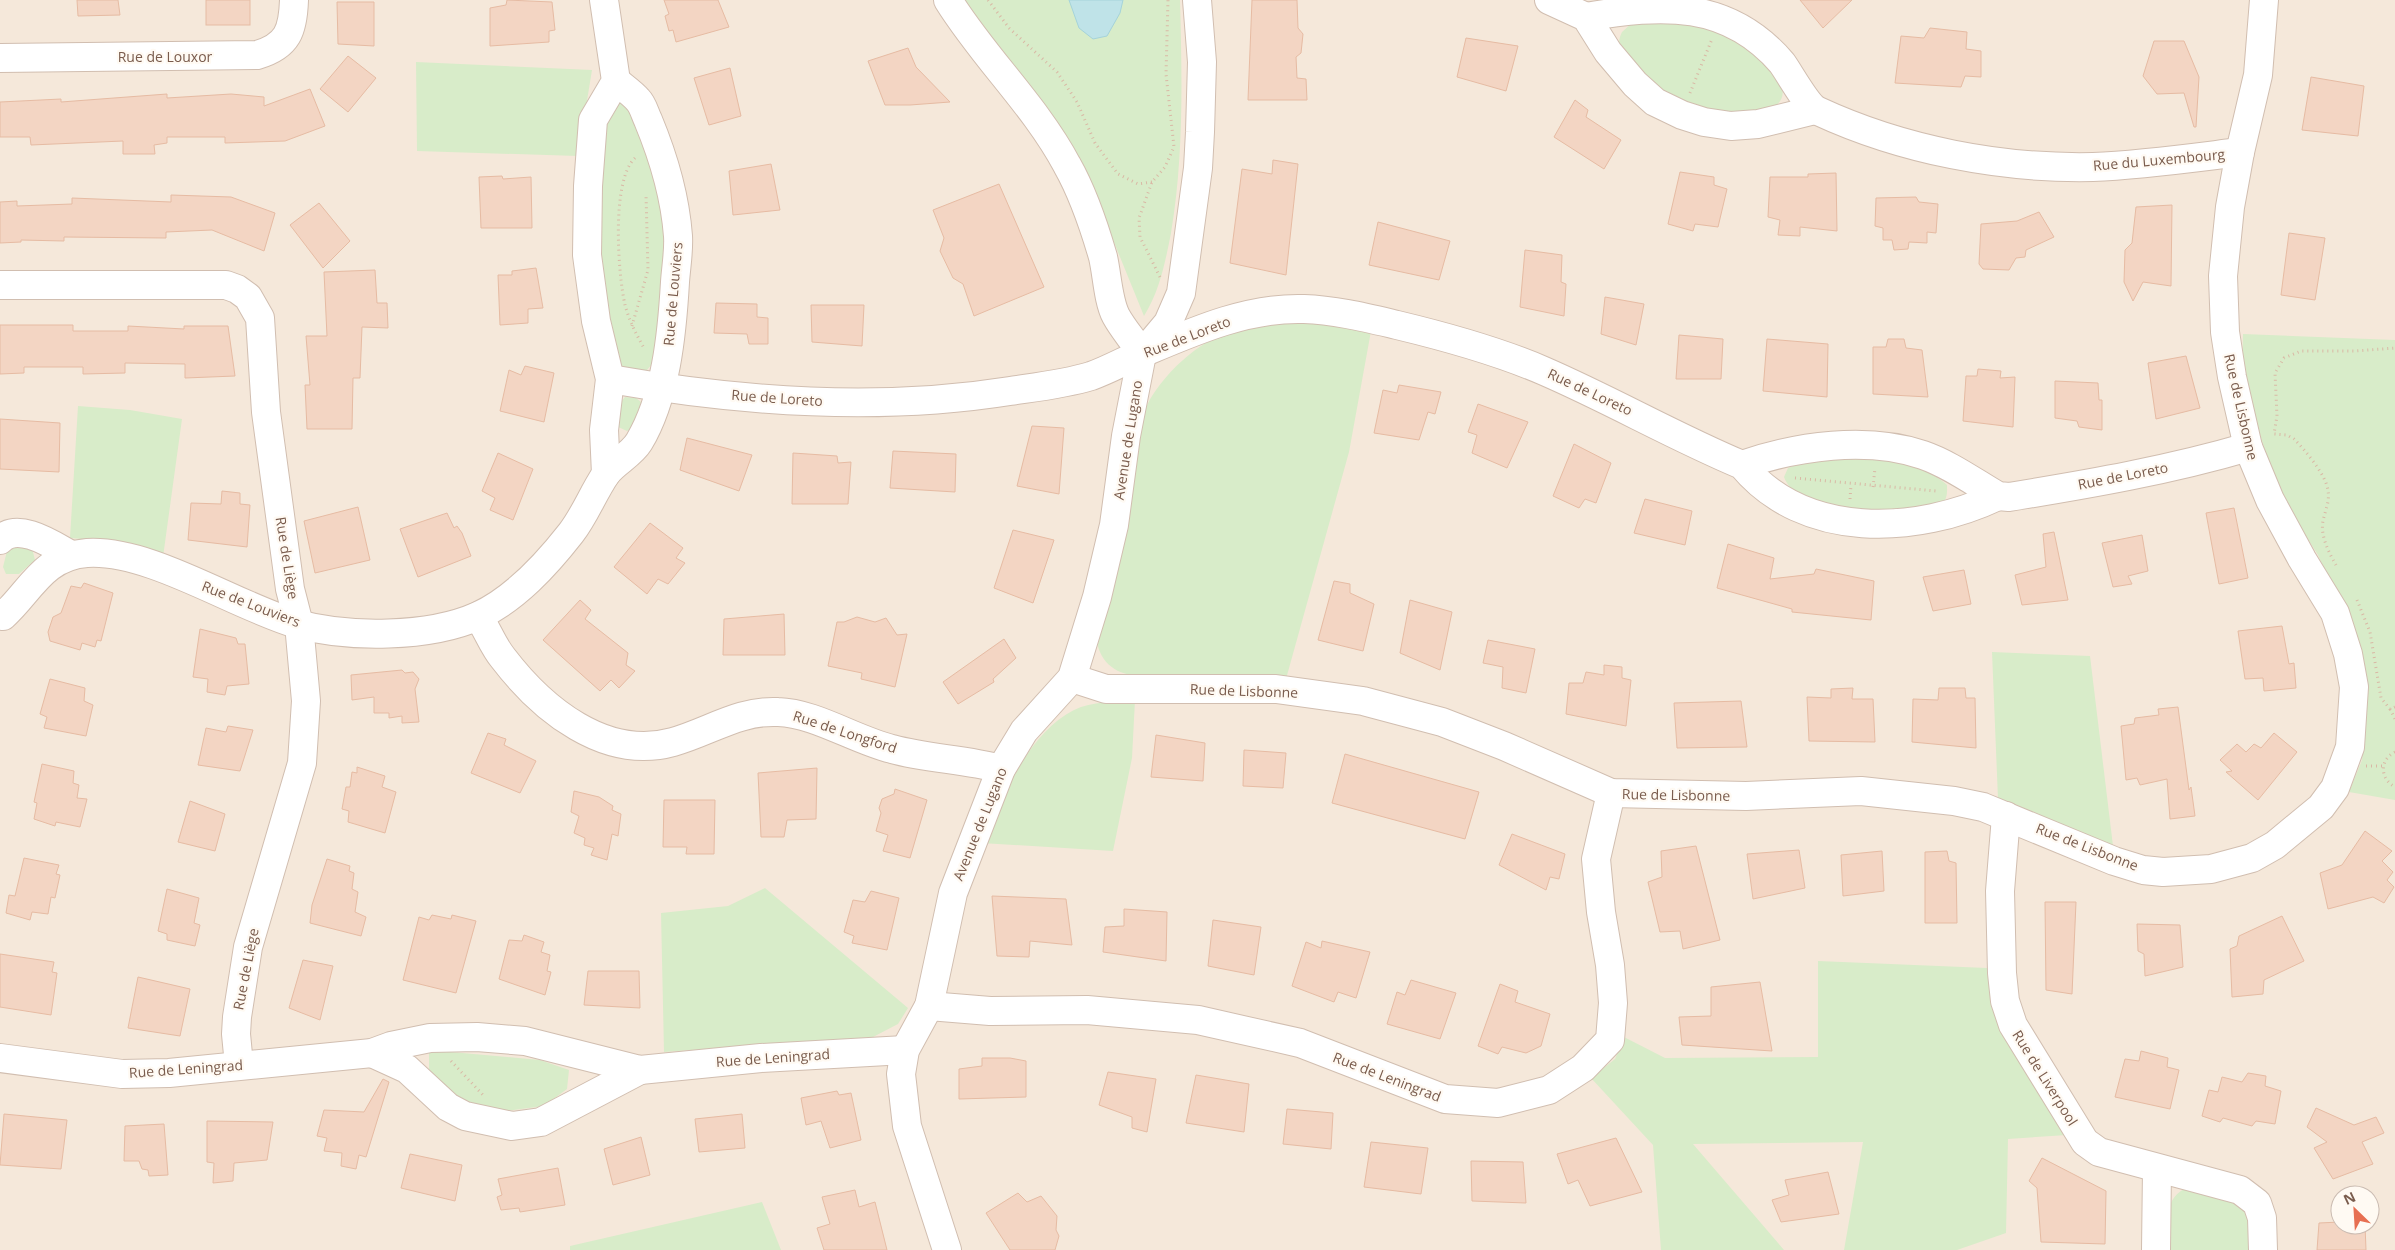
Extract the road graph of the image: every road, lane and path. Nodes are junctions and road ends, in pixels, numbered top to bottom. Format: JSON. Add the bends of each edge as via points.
{"nodes":[{"id":1,"x":294,"y":0,"type":"edge"},
{"id":2,"x":604,"y":0,"type":"edge"},
{"id":3,"x":948,"y":0,"type":"edge"},
{"id":4,"x":988,"y":0,"type":"edge"},
{"id":5,"x":1168,"y":0,"type":"edge"},
{"id":6,"x":1197,"y":0,"type":"edge"},
{"id":7,"x":1549,"y":0,"type":"edge"},
{"id":8,"x":2264,"y":0,"type":"edge"},
{"id":9,"x":1586,"y":17,"type":"junction"},
{"id":10,"x":1707,"y":52,"type":"dead end"},
{"id":11,"x":0,"y":58,"type":"edge"},
{"id":12,"x":616,"y":81,"type":"junction"},
{"id":13,"x":1692,"y":90,"type":"dead end"},
{"id":14,"x":1815,"y":110,"type":"junction"},
{"id":15,"x":2240,"y":152,"type":"junction"},
{"id":16,"x":639,"y":165,"type":"dead end"},
{"id":17,"x":1152,"y":182,"type":"junction"},
{"id":18,"x":646,"y":189,"type":"dead end"},
{"id":19,"x":1164,"y":284,"type":"dead end"},
{"id":20,"x":0,"y":285,"type":"edge"},
{"id":21,"x":2395,"y":348,"type":"edge"},
{"id":22,"x":1142,"y":354,"type":"junction"},
{"id":23,"x":610,"y":379,"type":"junction"},
{"id":24,"x":662,"y":388,"type":"junction"},
{"id":25,"x":2248,"y":446,"type":"junction"},
{"id":26,"x":1876,"y":458,"type":"dead end"},
{"id":27,"x":1742,"y":465,"type":"junction"},
{"id":28,"x":606,"y":474,"type":"junction"},
{"id":29,"x":1794,"y":478,"type":"dead end"},
{"id":30,"x":1873,"y":487,"type":"junction"},
{"id":31,"x":1939,"y":492,"type":"dead end"},
{"id":32,"x":1998,"y":496,"type":"junction"},
{"id":33,"x":0,"y":540,"type":"edge"},
{"id":34,"x":70,"y":556,"type":"junction"},
{"id":35,"x":2340,"y":573,"type":"dead end"},
{"id":36,"x":2355,"y":598,"type":"dead end"},
{"id":37,"x":1,"y":612,"type":"edge"},
{"id":38,"x":478,"y":616,"type":"junction"},
{"id":39,"x":299,"y":624,"type":"junction"},
{"id":40,"x":1072,"y":678,"type":"junction"},
{"id":41,"x":2395,"y":707,"type":"edge"},
{"id":42,"x":2390,"y":709,"type":"junction"},
{"id":43,"x":2395,"y":719,"type":"edge"},
{"id":44,"x":2395,"y":752,"type":"edge"},
{"id":45,"x":1000,"y":769,"type":"junction"},
{"id":46,"x":2395,"y":787,"type":"edge"},
{"id":47,"x":1611,"y":793,"type":"junction"},
{"id":48,"x":2006,"y":816,"type":"junction"},
{"id":49,"x":929,"y":1006,"type":"junction"},
{"id":50,"x":430,"y":1038,"type":"junction"},
{"id":51,"x":905,"y":1050,"type":"junction"},
{"id":52,"x":372,"y":1053,"type":"junction"},
{"id":53,"x":0,"y":1058,"type":"edge"},
{"id":54,"x":239,"y":1065,"type":"junction"},
{"id":55,"x":640,"y":1070,"type":"junction"},
{"id":56,"x":486,"y":1098,"type":"dead end"},
{"id":57,"x":2157,"y":1168,"type":"junction"},
{"id":58,"x":947,"y":1250,"type":"edge"},
{"id":59,"x":2156,"y":1250,"type":"edge"},
{"id":60,"x":2263,"y":1250,"type":"edge"}],
"edges":[{"from":1,"to":11,"type":"street","name":"Rue de Louxor","via":[[290,29],[285,39],[278,47],[257,55]]},
{"from":2,"to":12,"type":"street"},
{"from":3,"to":22,"type":"street","via":[[975,41],[1040,120],[1067,164],[1088,212],[1102,256],[1115,315]]},
{"from":4,"to":17,"type":"path","via":[[1010,28],[1057,72],[1077,102],[1095,143],[1118,174],[1138,184]]},
{"from":5,"to":17,"type":"path","via":[[1166,74],[1174,147]]},
{"from":6,"to":22,"type":"street","name":"Avenue de Lugano","via":[[1202,62],[1198,168],[1181,293],[1168,323]]},
{"from":7,"to":9,"type":"street"},
{"from":8,"to":15,"type":"street","name":"Rue de Lisbonne","via":[[2258,75]]},
{"from":9,"to":14,"type":"street","via":[[1673,6],[1720,16],[1761,39],[1782,62]]},
{"from":9,"to":14,"type":"street","via":[[1608,52],[1635,84],[1656,102],[1682,115],[1731,126],[1758,124]]},
{"from":10,"to":13,"type":"path"},
{"from":12,"to":23,"type":"street","via":[[593,120],[588,186],[587,255],[596,321]]},
{"from":12,"to":24,"type":"street","name":"Rue de Louviers","via":[[639,101],[664,157],[678,236],[674,307]]},
{"from":14,"to":15,"type":"street","name":"Rue du Luxembourg","via":[[1923,147],[2001,162],[2092,167]]},
{"from":15,"to":25,"type":"street","name":"Rue de Lisbonne","via":[[2223,276],[2228,349]]},
{"from":16,"to":18,"type":"path","via":[[635,158],[630,163],[620,197],[618,228],[621,284],[632,326],[648,270]]},
{"from":17,"to":19,"type":"path","via":[[1139,218],[1140,237]]},
{"from":20,"to":39,"type":"street","name":"Rue de Liège","via":[[211,284],[231,287],[248,297],[260,318],[273,463],[290,589]]},
{"from":21,"to":35,"type":"path","via":[[2301,351],[2284,358],[2275,373],[2277,416],[2274,434],[2294,439],[2326,483],[2329,497],[2322,532]]},
{"from":22,"to":24,"type":"street","name":"Rue de Loreto","via":[[1092,375],[1055,384],[929,401],[828,402]]},
{"from":22,"to":27,"type":"street","name":"Rue de Loreto","via":[[1224,321],[1266,311],[1306,309],[1367,318],[1454,341],[1543,370]]},
{"from":22,"to":40,"type":"street","name":"Avenue de Lugano","via":[[1110,545]]},
{"from":23,"to":24,"type":"street","name":"Rue de Loreto"},
{"from":23,"to":28,"type":"street","via":[[604,430]]},
{"from":24,"to":28,"type":"street","name":"Rue de Louviers","via":[[638,444]]},
{"from":25,"to":32,"type":"street","name":"Rue de Loreto","via":[[2104,481]]},
{"from":25,"to":48,"type":"street","name":"Rue de Lisbonne","via":[[2270,500],[2335,613],[2348,654],[2354,687],[2353,725],[2350,747],[2335,788],[2321,807],[2252,858],[2192,871],[2143,870]]},
{"from":26,"to":30,"type":"path"},
{"from":27,"to":32,"type":"street","via":[[1776,454],[1877,446],[1926,456]]},
{"from":27,"to":32,"type":"street","name":"Rue de Loreto","via":[[1775,497],[1817,515],[1863,524],[1905,522],[1945,515]]},
{"from":28,"to":38,"type":"street","name":"Rue de Louviers","via":[[577,525],[544,565],[510,596]]},
{"from":29,"to":30,"type":"path"},
{"from":30,"to":31,"type":"path"},
{"from":33,"to":34,"type":"street","via":[[5,535],[18,533],[34,536]]},
{"from":34,"to":37,"type":"street","name":"Rue de Louviers","via":[[36,577],[15,605]]},
{"from":34,"to":39,"type":"street","name":"Rue de Louviers","via":[[86,553],[119,555],[160,568]]},
{"from":36,"to":42,"type":"path","via":[[2364,612],[2370,632],[2381,698]]},
{"from":38,"to":39,"type":"street","name":"Rue de Louviers","via":[[450,625],[394,633],[339,631]]},
{"from":38,"to":45,"type":"street","name":"Rue de Longford","via":[[502,658],[529,686],[568,721],[603,739],[626,745],[663,745],[741,716],[778,712],[802,715],[869,743],[895,750]]},
{"from":39,"to":54,"type":"street","name":"Rue de Liège","via":[[306,701],[305,748],[248,947],[237,1017]]},
{"from":40,"to":45,"type":"street","name":"Avenue de Lugano","via":[[1024,731]]},
{"from":40,"to":47,"type":"street","name":"Rue de Lisbonne","via":[[1106,689],[1276,689],[1363,701],[1442,722]]},
{"from":41,"to":42,"type":"path"},
{"from":42,"to":43,"type":"path"},
{"from":44,"to":46,"type":"path","via":[[2385,760],[2383,772],[2388,783]]},
{"from":45,"to":49,"type":"street","name":"Avenue de Lugano","via":[[953,893]]},
{"from":47,"to":48,"type":"street","name":"Rue de Lisbonne","via":[[1746,796],[1861,791],[1954,801]]},
{"from":47,"to":49,"type":"street","name":"Rue de Leningrad","via":[[1596,859],[1613,1003],[1610,1040],[1583,1068],[1550,1090],[1498,1103],[1445,1099],[1300,1043],[1198,1020],[1087,1010],[990,1011]]},
{"from":48,"to":57,"type":"street","name":"Rue de Liverpool","via":[[2000,891],[2002,973],[2005,1001],[2013,1025],[2085,1142],[2100,1152]]},
{"from":49,"to":51,"type":"street","name":"Avenue de Lugano"},
{"from":50,"to":52,"type":"street","name":"Rue de Leningrad"},
{"from":50,"to":55,"type":"street","name":"Rue de Leningrad","via":[[525,1041]]},
{"from":50,"to":56,"type":"path"},
{"from":51,"to":55,"type":"street","name":"Rue de Leningrad","via":[[761,1058]]},
{"from":51,"to":58,"type":"street","name":"Avenue de Lugano","via":[[901,1074],[907,1126]]},
{"from":52,"to":54,"type":"street","name":"Rue de Leningrad"},
{"from":52,"to":55,"type":"street","name":"Rue de Leningrad","via":[[407,1069],[448,1107],[465,1116],[512,1126],[542,1122]]},
{"from":53,"to":54,"type":"street","name":"Rue de Leningrad","via":[[122,1074],[169,1073]]},
{"from":57,"to":59,"type":"street"},
{"from":57,"to":60,"type":"street","name":"Rue de Liverpool","via":[[2240,1190],[2254,1200],[2262,1218]]}]}
